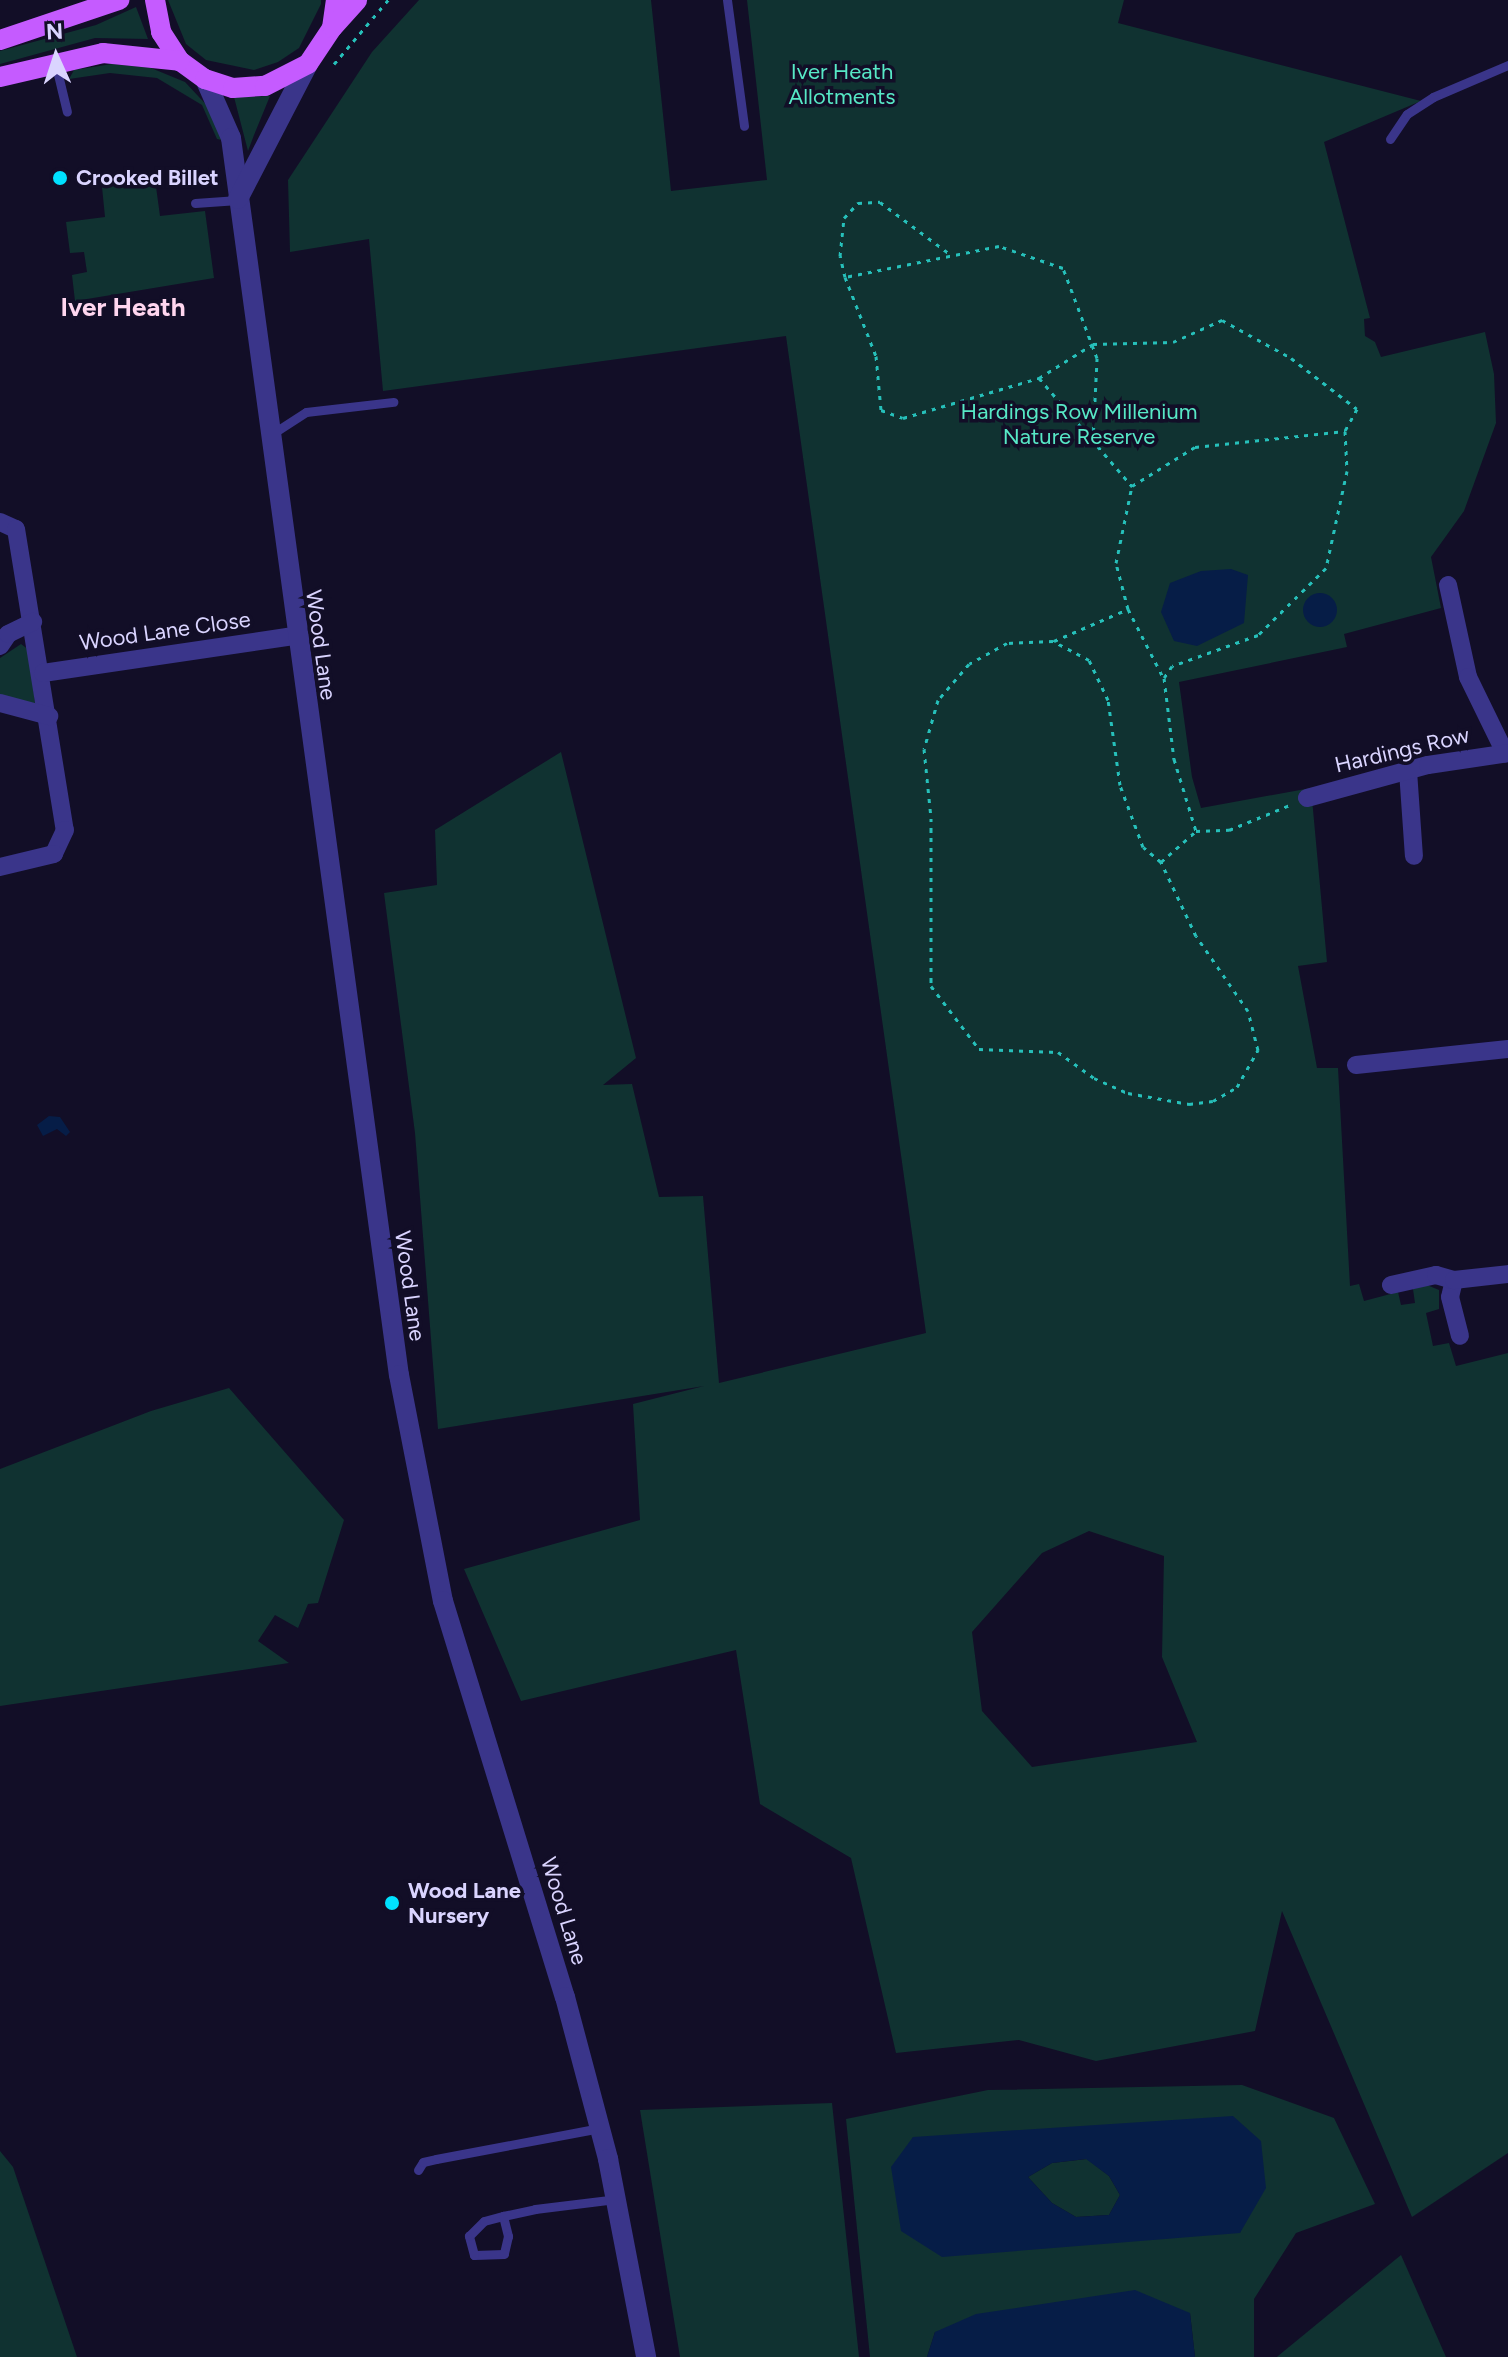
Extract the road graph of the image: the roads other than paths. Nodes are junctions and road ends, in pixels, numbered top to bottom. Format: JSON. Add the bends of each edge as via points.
{"nodes":[{"id":1,"x":119,"y":0,"type":"edge"},
{"id":2,"x":155,"y":0,"type":"edge"},
{"id":3,"x":336,"y":0,"type":"edge"},
{"id":4,"x":357,"y":0,"type":"edge"},
{"id":5,"x":727,"y":0,"type":"edge"},
{"id":6,"x":332,"y":28,"type":"junction"},
{"id":7,"x":0,"y":40,"type":"edge"},
{"id":8,"x":180,"y":61,"type":"junction"},
{"id":9,"x":55,"y":62,"type":"junction"},
{"id":10,"x":308,"y":64,"type":"junction"},
{"id":11,"x":1508,"y":65,"type":"edge"},
{"id":12,"x":0,"y":77,"type":"edge"},
{"id":13,"x":205,"y":79,"type":"junction"},
{"id":14,"x":67,"y":112,"type":"dead end"},
{"id":15,"x":744,"y":126,"type":"dead end"},
{"id":16,"x":1390,"y":139,"type":"dead end"},
{"id":17,"x":238,"y":200,"type":"junction"},
{"id":18,"x":195,"y":203,"type":"dead end"},
{"id":19,"x":393,"y":402,"type":"dead end"},
{"id":20,"x":269,"y":436,"type":"junction"},
{"id":21,"x":0,"y":522,"type":"edge"},
{"id":22,"x":1448,"y":585,"type":"dead end"},
{"id":23,"x":33,"y":622,"type":"junction"},
{"id":24,"x":295,"y":636,"type":"junction"},
{"id":25,"x":0,"y":646,"type":"edge"},
{"id":26,"x":43,"y":673,"type":"junction"},
{"id":27,"x":0,"y":703,"type":"edge"},
{"id":28,"x":49,"y":716,"type":"junction"},
{"id":29,"x":1506,"y":753,"type":"edge"},
{"id":30,"x":1408,"y":771,"type":"junction"},
{"id":31,"x":1307,"y":798,"type":"road end"},
{"id":32,"x":1414,"y":856,"type":"dead end"},
{"id":33,"x":0,"y":867,"type":"edge"},
{"id":34,"x":1508,"y":1049,"type":"edge"},
{"id":35,"x":1356,"y":1065,"type":"dead end"},
{"id":36,"x":1508,"y":1274,"type":"edge"},
{"id":37,"x":1454,"y":1280,"type":"junction"},
{"id":38,"x":1391,"y":1285,"type":"dead end"},
{"id":39,"x":1460,"y":1336,"type":"dead end"},
{"id":40,"x":600,"y":2128,"type":"junction"},
{"id":41,"x":418,"y":2170,"type":"dead end"},
{"id":42,"x":617,"y":2199,"type":"junction"},
{"id":43,"x":503,"y":2216,"type":"junction"},
{"id":44,"x":646,"y":2357,"type":"edge"}],
"edges":[{"from":1,"to":7,"type":"main road"},
{"from":2,"to":8,"type":"main road","via":[[161,32]]},
{"from":3,"to":6,"type":"main road"},
{"from":4,"to":6,"type":"main road"},
{"from":5,"to":15,"type":"lane"},
{"from":6,"to":10,"type":"main road"},
{"from":8,"to":9,"type":"main road","via":[[124,52]]},
{"from":8,"to":13,"type":"main road"},
{"from":9,"to":12,"type":"main road"},
{"from":9,"to":14,"type":"lane"},
{"from":10,"to":13,"type":"main road","via":[[265,86],[233,88]]},
{"from":10,"to":17,"type":"street"},
{"from":11,"to":16,"type":"lane","via":[[1433,97],[1407,114]]},
{"from":13,"to":17,"type":"street","name":"Wood Lane","via":[[231,138]]},
{"from":17,"to":18,"type":"lane"},
{"from":17,"to":20,"type":"street","name":"Wood Lane"},
{"from":19,"to":20,"type":"lane","via":[[306,412]]},
{"from":20,"to":24,"type":"street","name":"Wood Lane"},
{"from":21,"to":23,"type":"street","via":[[16,529]]},
{"from":22,"to":29,"type":"street","via":[[1468,677]]},
{"from":23,"to":25,"type":"street","via":[[8,634]]},
{"from":23,"to":26,"type":"street"},
{"from":24,"to":26,"type":"street","name":"Wood Lane Close"},
{"from":24,"to":40,"type":"street","name":"Wood Lane","via":[[399,1375],[443,1601]]},
{"from":26,"to":28,"type":"street"},
{"from":27,"to":28,"type":"street"},
{"from":28,"to":33,"type":"street","via":[[65,830],[54,854]]},
{"from":29,"to":30,"type":"street","name":"Hardings Row"},
{"from":30,"to":31,"type":"street","name":"Hardings Row"},
{"from":30,"to":32,"type":"street"},
{"from":34,"to":35,"type":"street"},
{"from":36,"to":37,"type":"street"},
{"from":37,"to":38,"type":"street","via":[[1436,1275]]},
{"from":37,"to":39,"type":"street","via":[[1450,1297]]},
{"from":40,"to":41,"type":"lane","via":[[436,2159],[423,2162]]},
{"from":40,"to":42,"type":"street","name":"Wood Lane"},
{"from":42,"to":43,"type":"lane"},
{"from":42,"to":44,"type":"street","name":"Wood Lane"},
{"from":43,"to":43,"type":"lane","via":[[474,2226],[469,2236],[474,2255],[504,2254],[508,2240]]}]}
